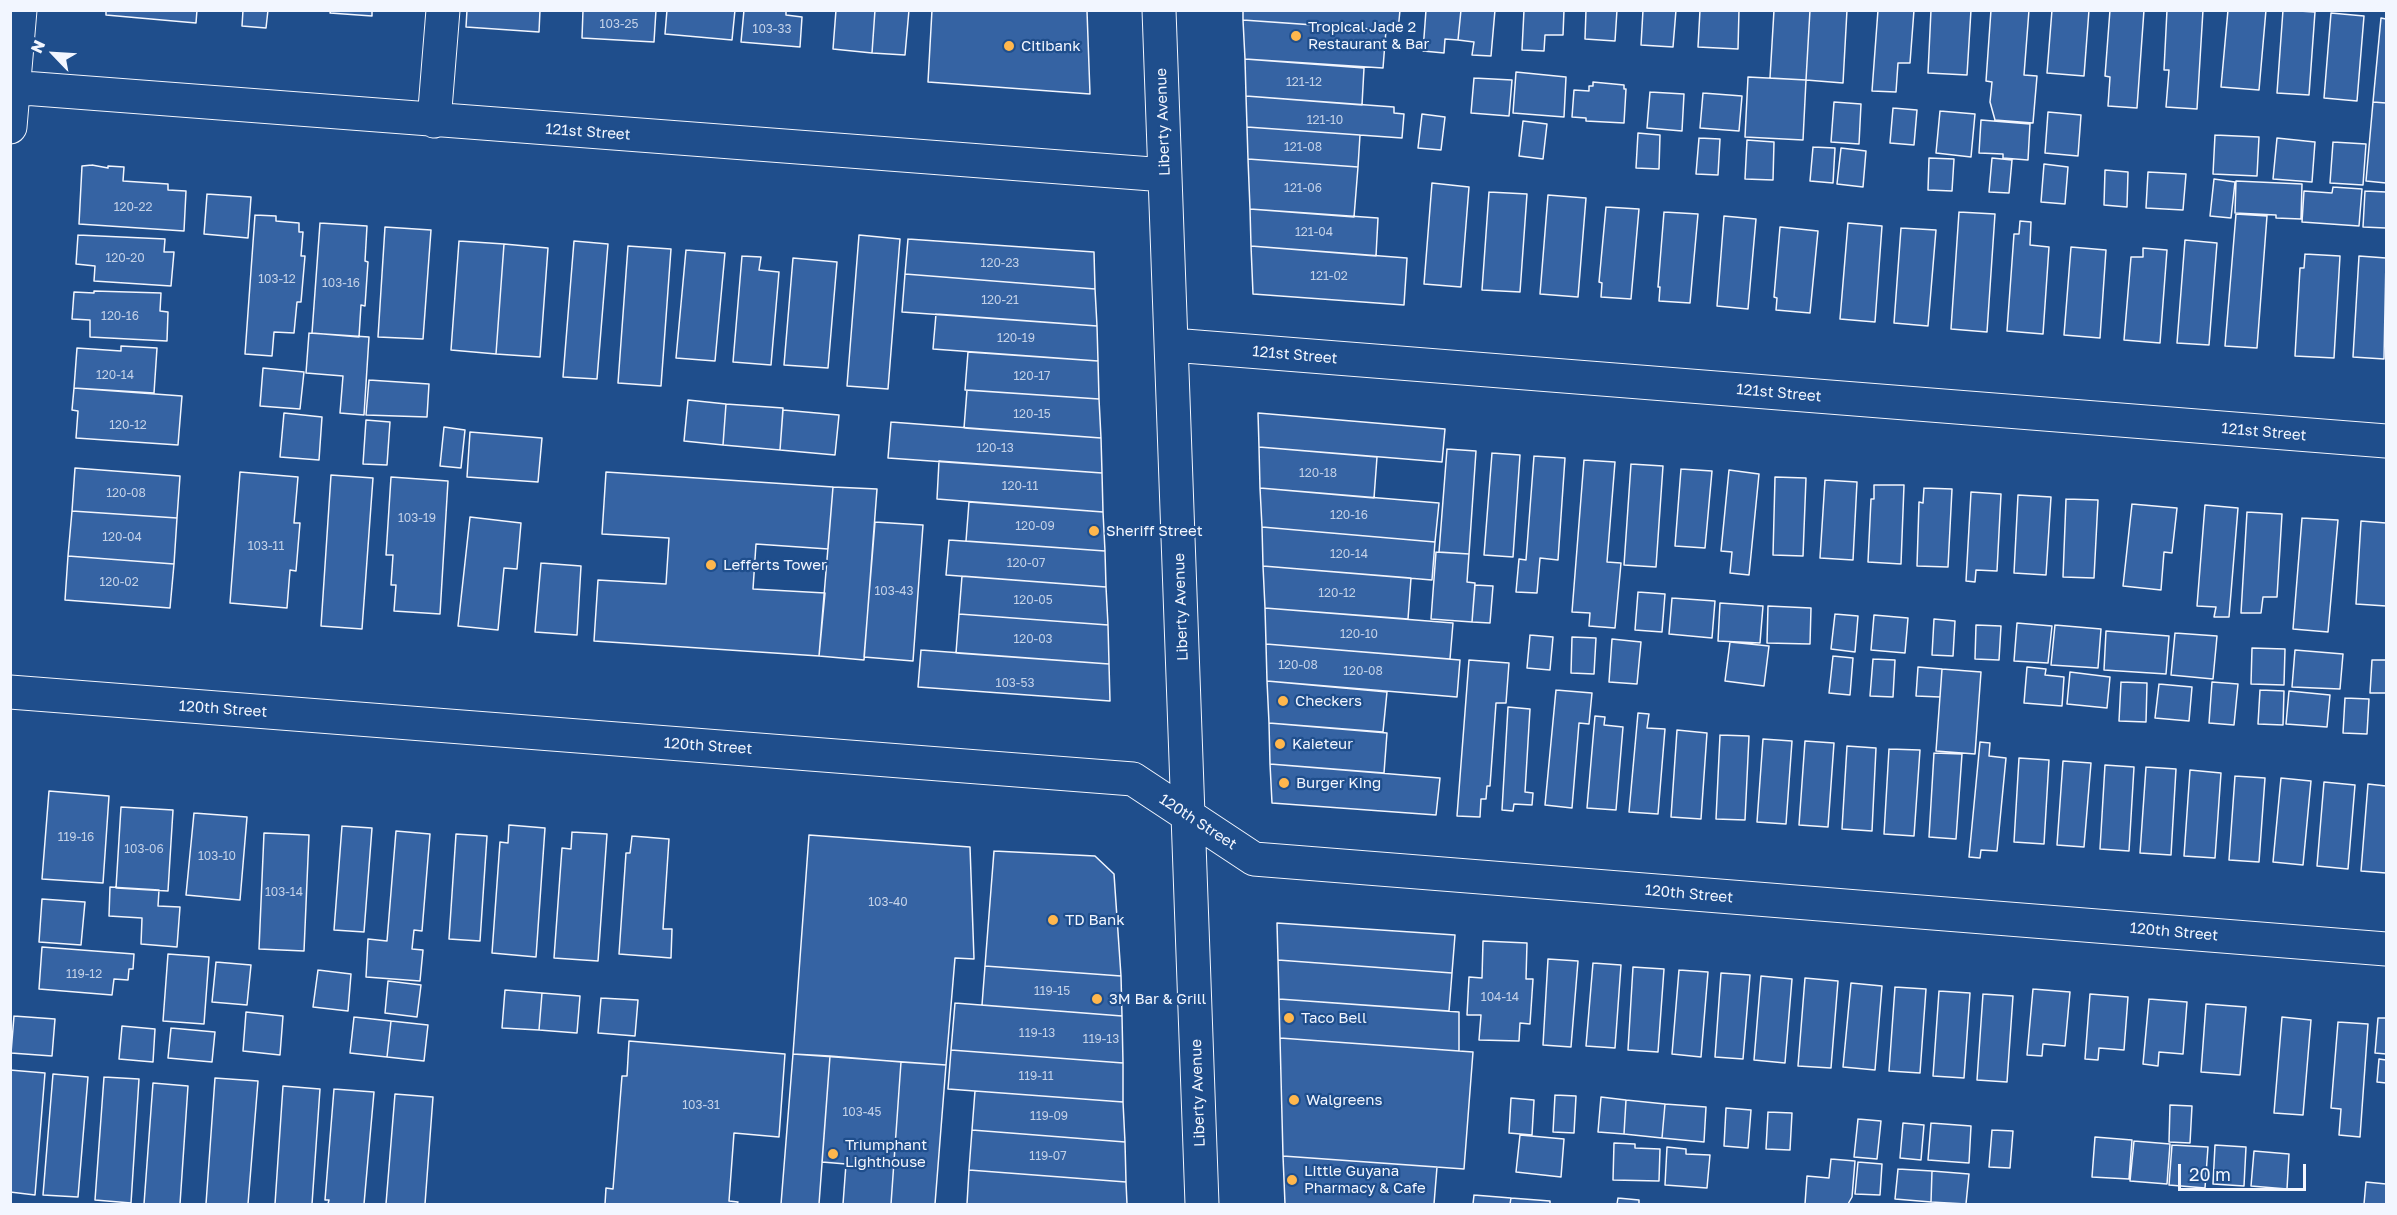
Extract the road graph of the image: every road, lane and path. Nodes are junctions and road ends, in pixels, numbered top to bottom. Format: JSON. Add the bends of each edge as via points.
{"nodes":[{"id":1,"x":20,"y":10,"type":"edge"},
{"id":2,"x":443,"y":10,"type":"edge"},
{"id":3,"x":1159,"y":10,"type":"edge"},
{"id":4,"x":12,"y":87,"type":"edge"},
{"id":5,"x":434,"y":121,"type":"junction"},
{"id":6,"x":10,"y":127,"type":"edge"},
{"id":7,"x":1165,"y":175,"type":"junction"},
{"id":8,"x":1172,"y":345,"type":"junction"},
{"id":9,"x":2386,"y":441,"type":"edge"},
{"id":10,"x":10,"y":692,"type":"edge"},
{"id":11,"x":1189,"y":817,"type":"junction"},
{"id":12,"x":2386,"y":949,"type":"edge"},
{"id":13,"x":1202,"y":1204,"type":"edge"}],
"edges":[{"from":1,"to":4,"type":"street"},
{"from":2,"to":5,"type":"street"},
{"from":3,"to":7,"type":"street","name":"Liberty Avenue"},
{"from":4,"to":5,"type":"street","name":"121st Street"},
{"from":4,"to":6,"type":"street"},
{"from":5,"to":7,"type":"street","name":"121st Street"},
{"from":7,"to":8,"type":"street","name":"Liberty Avenue"},
{"from":8,"to":9,"type":"street","name":"121st Street"},
{"from":8,"to":11,"type":"street","name":"Liberty Avenue"},
{"from":10,"to":11,"type":"street","name":"120th Street","via":[[1132,779]]},
{"from":11,"to":12,"type":"street","name":"120th Street","via":[[1254,860]]},
{"from":11,"to":13,"type":"street","name":"Liberty Avenue"}]}
